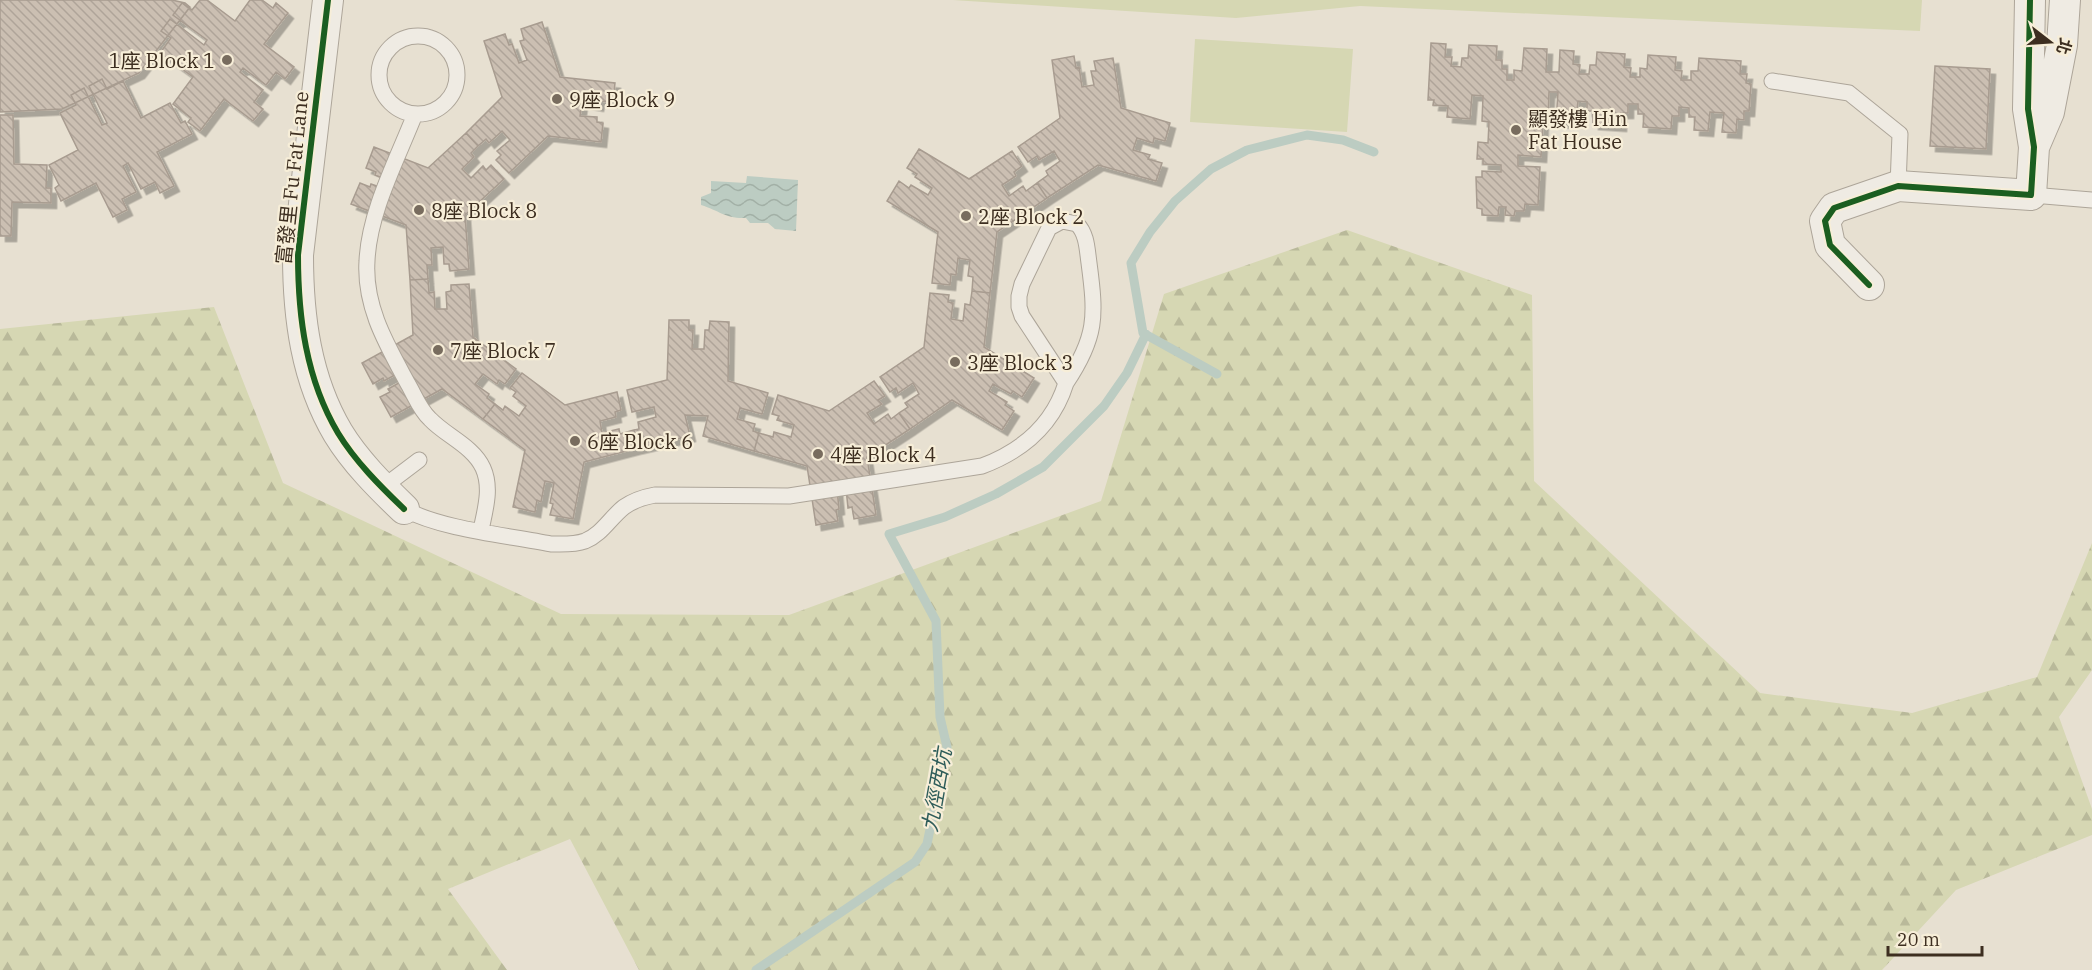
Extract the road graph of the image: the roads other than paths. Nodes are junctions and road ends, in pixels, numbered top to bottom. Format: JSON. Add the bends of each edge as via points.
{"nodes":[{"id":1,"x":328,"y":0,"type":"edge"},
{"id":2,"x":2030,"y":0,"type":"edge"},
{"id":3,"x":2066,"y":0,"type":"edge"},
{"id":4,"x":1772,"y":81,"type":"dead end"},
{"id":5,"x":415,"y":114,"type":"junction"},
{"id":6,"x":2034,"y":147,"type":"junction"},
{"id":7,"x":1898,"y":186,"type":"junction"},
{"id":8,"x":2031,"y":195,"type":"junction"},
{"id":9,"x":2092,"y":200,"type":"edge"},
{"id":10,"x":1869,"y":285,"type":"dead end"},
{"id":11,"x":1066,"y":383,"type":"junction"},
{"id":12,"x":419,"y":460,"type":"dead end"},
{"id":13,"x":382,"y":488,"type":"junction"},
{"id":14,"x":404,"y":509,"type":"joint"},
{"id":15,"x":481,"y":530,"type":"junction"}],
"edges":[{"from":1,"to":13,"type":"street","name":"富發里 Fu Fat Lane","via":[[299,246],[301,324],[315,383],[326,409],[338,433]]},
{"from":2,"to":6,"type":"street","via":[[2028,109]]},
{"from":3,"to":6,"type":"street","via":[[2049,112]]},
{"from":4,"to":7,"type":"lane","via":[[1849,93],[1900,134]]},
{"from":5,"to":5,"type":"lane","via":[[403,111],[385,96],[380,72],[383,60],[398,42],[421,36],[444,46],[456,67],[457,79],[443,105],[427,114]]},
{"from":5,"to":15,"type":"lane","via":[[372,223],[366,263],[369,293],[384,341],[422,409],[433,423],[476,457],[483,468],[488,495]]},
{"from":6,"to":8,"type":"street"},
{"from":7,"to":8,"type":"street"},
{"from":7,"to":10,"type":"street","via":[[1834,208],[1825,221],[1830,245]]},
{"from":8,"to":9,"type":"lane"},
{"from":11,"to":11,"type":"lane","via":[[1019,307],[1022,284],[1049,228],[1062,221],[1077,224],[1085,236],[1094,302],[1087,345]]},
{"from":11,"to":15,"type":"lane","via":[[1037,433],[1021,447],[982,466],[789,496],[638,498],[599,533],[568,545]]},
{"from":12,"to":13,"type":"lane"},
{"from":13,"to":14,"type":"street","name":"富發里 Fu Fat Lane"},
{"from":14,"to":15,"type":"lane","via":[[429,520]]}]}
